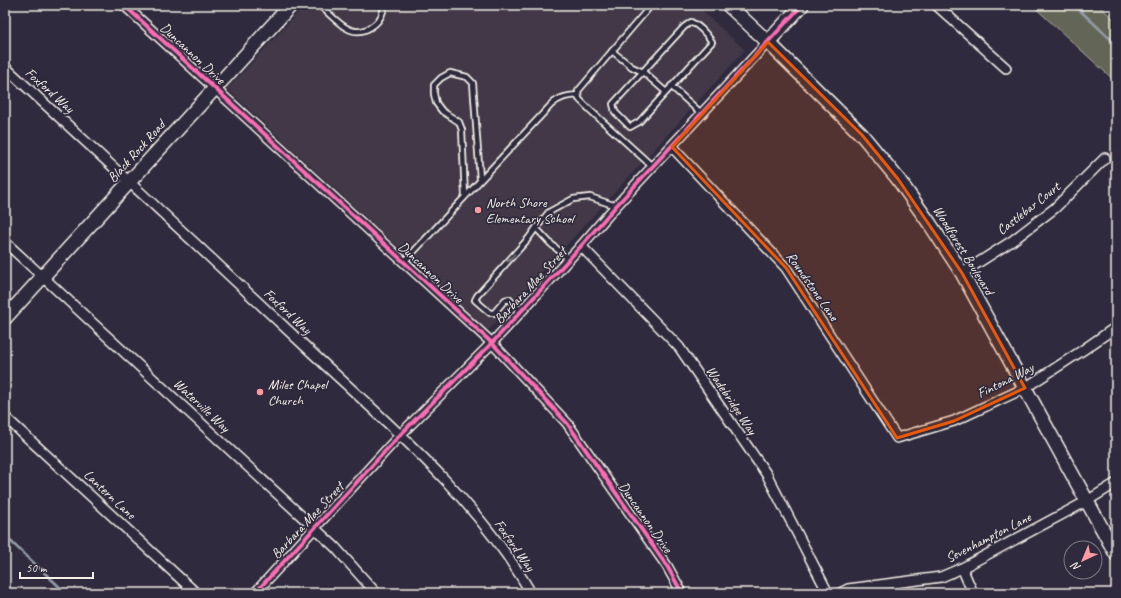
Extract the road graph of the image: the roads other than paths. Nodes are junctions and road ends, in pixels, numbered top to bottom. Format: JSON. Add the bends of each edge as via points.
{"nodes":[{"id":1,"x":124,"y":5,"type":"edge"},
{"id":2,"x":291,"y":5,"type":"edge"},
{"id":3,"x":319,"y":5,"type":"edge"},
{"id":4,"x":384,"y":5,"type":"edge"},
{"id":5,"x":648,"y":5,"type":"edge"},
{"id":6,"x":728,"y":5,"type":"edge"},
{"id":7,"x":802,"y":5,"type":"edge"},
{"id":8,"x":936,"y":5,"type":"edge"},
{"id":9,"x":768,"y":42,"type":"junction"},
{"id":10,"x":612,"y":51,"type":"junction"},
{"id":11,"x":5,"y":67,"type":"edge"},
{"id":12,"x":1006,"y":68,"type":"dead end"},
{"id":13,"x":642,"y":72,"type":"junction"},
{"id":14,"x":671,"y":86,"type":"junction"},
{"id":15,"x":214,"y":88,"type":"junction"},
{"id":16,"x":666,"y":92,"type":"junction"},
{"id":17,"x":578,"y":95,"type":"junction"},
{"id":18,"x":702,"y":114,"type":"junction"},
{"id":19,"x":672,"y":148,"type":"junction"},
{"id":20,"x":1105,"y":158,"type":"dead end"},
{"id":21,"x":653,"y":167,"type":"junction"},
{"id":22,"x":480,"y":179,"type":"junction"},
{"id":23,"x":130,"y":182,"type":"junction"},
{"id":24,"x":465,"y":196,"type":"junction"},
{"id":25,"x":616,"y":206,"type":"junction"},
{"id":26,"x":536,"y":228,"type":"junction"},
{"id":27,"x":5,"y":242,"type":"edge"},
{"id":28,"x":581,"y":246,"type":"junction"},
{"id":29,"x":569,"y":259,"type":"junction"},
{"id":30,"x":404,"y":262,"type":"junction"},
{"id":31,"x":962,"y":272,"type":"junction"},
{"id":32,"x":43,"y":276,"type":"junction"},
{"id":33,"x":521,"y":311,"type":"junction"},
{"id":34,"x":5,"y":318,"type":"edge"},
{"id":35,"x":1116,"y":327,"type":"edge"},
{"id":36,"x":492,"y":343,"type":"junction"},
{"id":37,"x":1025,"y":388,"type":"junction"},
{"id":38,"x":5,"y":417,"type":"edge"},
{"id":39,"x":400,"y":435,"type":"junction"},
{"id":40,"x":898,"y":438,"type":"joint"},
{"id":41,"x":1116,"y":483,"type":"edge"},
{"id":42,"x":1087,"y":501,"type":"junction"},
{"id":43,"x":314,"y":528,"type":"junction"},
{"id":44,"x":1116,"y":554,"type":"edge"},
{"id":45,"x":962,"y":568,"type":"junction"},
{"id":46,"x":196,"y":593,"type":"edge"},
{"id":47,"x":254,"y":593,"type":"edge"},
{"id":48,"x":376,"y":593,"type":"edge"},
{"id":49,"x":531,"y":593,"type":"edge"},
{"id":50,"x":682,"y":593,"type":"edge"},
{"id":51,"x":828,"y":593,"type":"edge"},
{"id":52,"x":840,"y":593,"type":"edge"},
{"id":53,"x":973,"y":593,"type":"edge"}],
"edges":[{"from":1,"to":15,"type":"street","name":"Duncannon Drive"},
{"from":2,"to":15,"type":"main road","name":"Black Rock Road"},
{"from":3,"to":4,"type":"lane","via":[[350,31],[367,30],[380,20]]},
{"from":5,"to":10,"type":"lane","via":[[648,9]]},
{"from":6,"to":9,"type":"main road","name":"Woodforest Boulevard"},
{"from":7,"to":9,"type":"main road","name":"Barbara Mae Street"},
{"from":8,"to":12,"type":"street"},
{"from":9,"to":18,"type":"street","name":"Barbara Mae Street"},
{"from":9,"to":31,"type":"main road","name":"Woodforest Boulevard","via":[[862,135],[898,179]]},
{"from":10,"to":13,"type":"lane"},
{"from":10,"to":17,"type":"lane","via":[[578,91]]},
{"from":11,"to":23,"type":"street","name":"Foxford Way"},
{"from":13,"to":14,"type":"lane","via":[[684,26],[691,22],[698,25],[712,42]]},
{"from":13,"to":16,"type":"lane"},
{"from":13,"to":16,"type":"lane","via":[[613,104],[615,112],[630,126],[639,122]]},
{"from":14,"to":16,"type":"lane"},
{"from":14,"to":18,"type":"lane"},
{"from":15,"to":23,"type":"main road","name":"Black Rock Road"},
{"from":15,"to":30,"type":"street","name":"Duncannon Drive"},
{"from":17,"to":21,"type":"lane","via":[[590,110]]},
{"from":17,"to":22,"type":"lane","via":[[556,100]]},
{"from":18,"to":19,"type":"street","name":"Barbara Mae Street"},
{"from":19,"to":21,"type":"street","name":"Barbara Mae Street"},
{"from":19,"to":40,"type":"street","name":"Roundstone Lane","via":[[786,268]]},
{"from":20,"to":31,"type":"street","name":"Castlebar Court","via":[[1055,208],[1012,241]]},
{"from":21,"to":25,"type":"street","name":"Barbara Mae Street"},
{"from":22,"to":24,"type":"lane"},
{"from":22,"to":24,"type":"lane","via":[[473,83],[467,77],[450,73],[434,85],[434,94],[436,103],[459,122],[462,130]]},
{"from":23,"to":32,"type":"main road","name":"Black Rock Road"},
{"from":23,"to":39,"type":"street","name":"Foxford Way"},
{"from":24,"to":30,"type":"lane"},
{"from":25,"to":26,"type":"lane","via":[[590,197],[573,199],[549,212]]},
{"from":25,"to":28,"type":"street","name":"Barbara Mae Street"},
{"from":26,"to":29,"type":"lane"},
{"from":26,"to":33,"type":"lane","one_way":true,"via":[[475,300],[490,314],[509,299]]},
{"from":27,"to":32,"type":"street","name":"Waterville Way"},
{"from":28,"to":29,"type":"street","name":"Barbara Mae Street"},
{"from":28,"to":51,"type":"street","name":"Wadebridge Way","via":[[679,347],[766,476]]},
{"from":29,"to":33,"type":"street","name":"Barbara Mae Street"},
{"from":30,"to":36,"type":"street","name":"Duncannon Drive"},
{"from":31,"to":37,"type":"main road","name":"Woodforest Boulevard"},
{"from":32,"to":34,"type":"main road","name":"Black Rock Road"},
{"from":32,"to":43,"type":"street","name":"Waterville Way"},
{"from":33,"to":36,"type":"street","name":"Barbara Mae Street"},
{"from":35,"to":37,"type":"street","name":"Fintona Way"},
{"from":36,"to":39,"type":"street","name":"Barbara Mae Street"},
{"from":36,"to":50,"type":"street","name":"Duncannon Drive","via":[[567,423],[667,566]]},
{"from":37,"to":40,"type":"street","name":"Fintona Way","via":[[954,421]]},
{"from":37,"to":42,"type":"main road","name":"Woodforest Boulevard"},
{"from":38,"to":46,"type":"street","name":"Lantern Lane"},
{"from":39,"to":43,"type":"street","name":"Barbara Mae Street"},
{"from":39,"to":49,"type":"street","name":"Foxford Way","via":[[453,487],[475,513]]},
{"from":41,"to":42,"type":"street","name":"Sevenhampton Lane"},
{"from":42,"to":44,"type":"main road","name":"Woodforest Boulevard"},
{"from":42,"to":45,"type":"street","name":"Sevenhampton Lane"},
{"from":43,"to":47,"type":"street","name":"Barbara Mae Street"},
{"from":43,"to":48,"type":"street","name":"Waterville Way","via":[[335,547]]},
{"from":45,"to":52,"type":"street","name":"Sevenhampton Lane","via":[[941,577],[848,589]]},
{"from":45,"to":53,"type":"street"}]}
